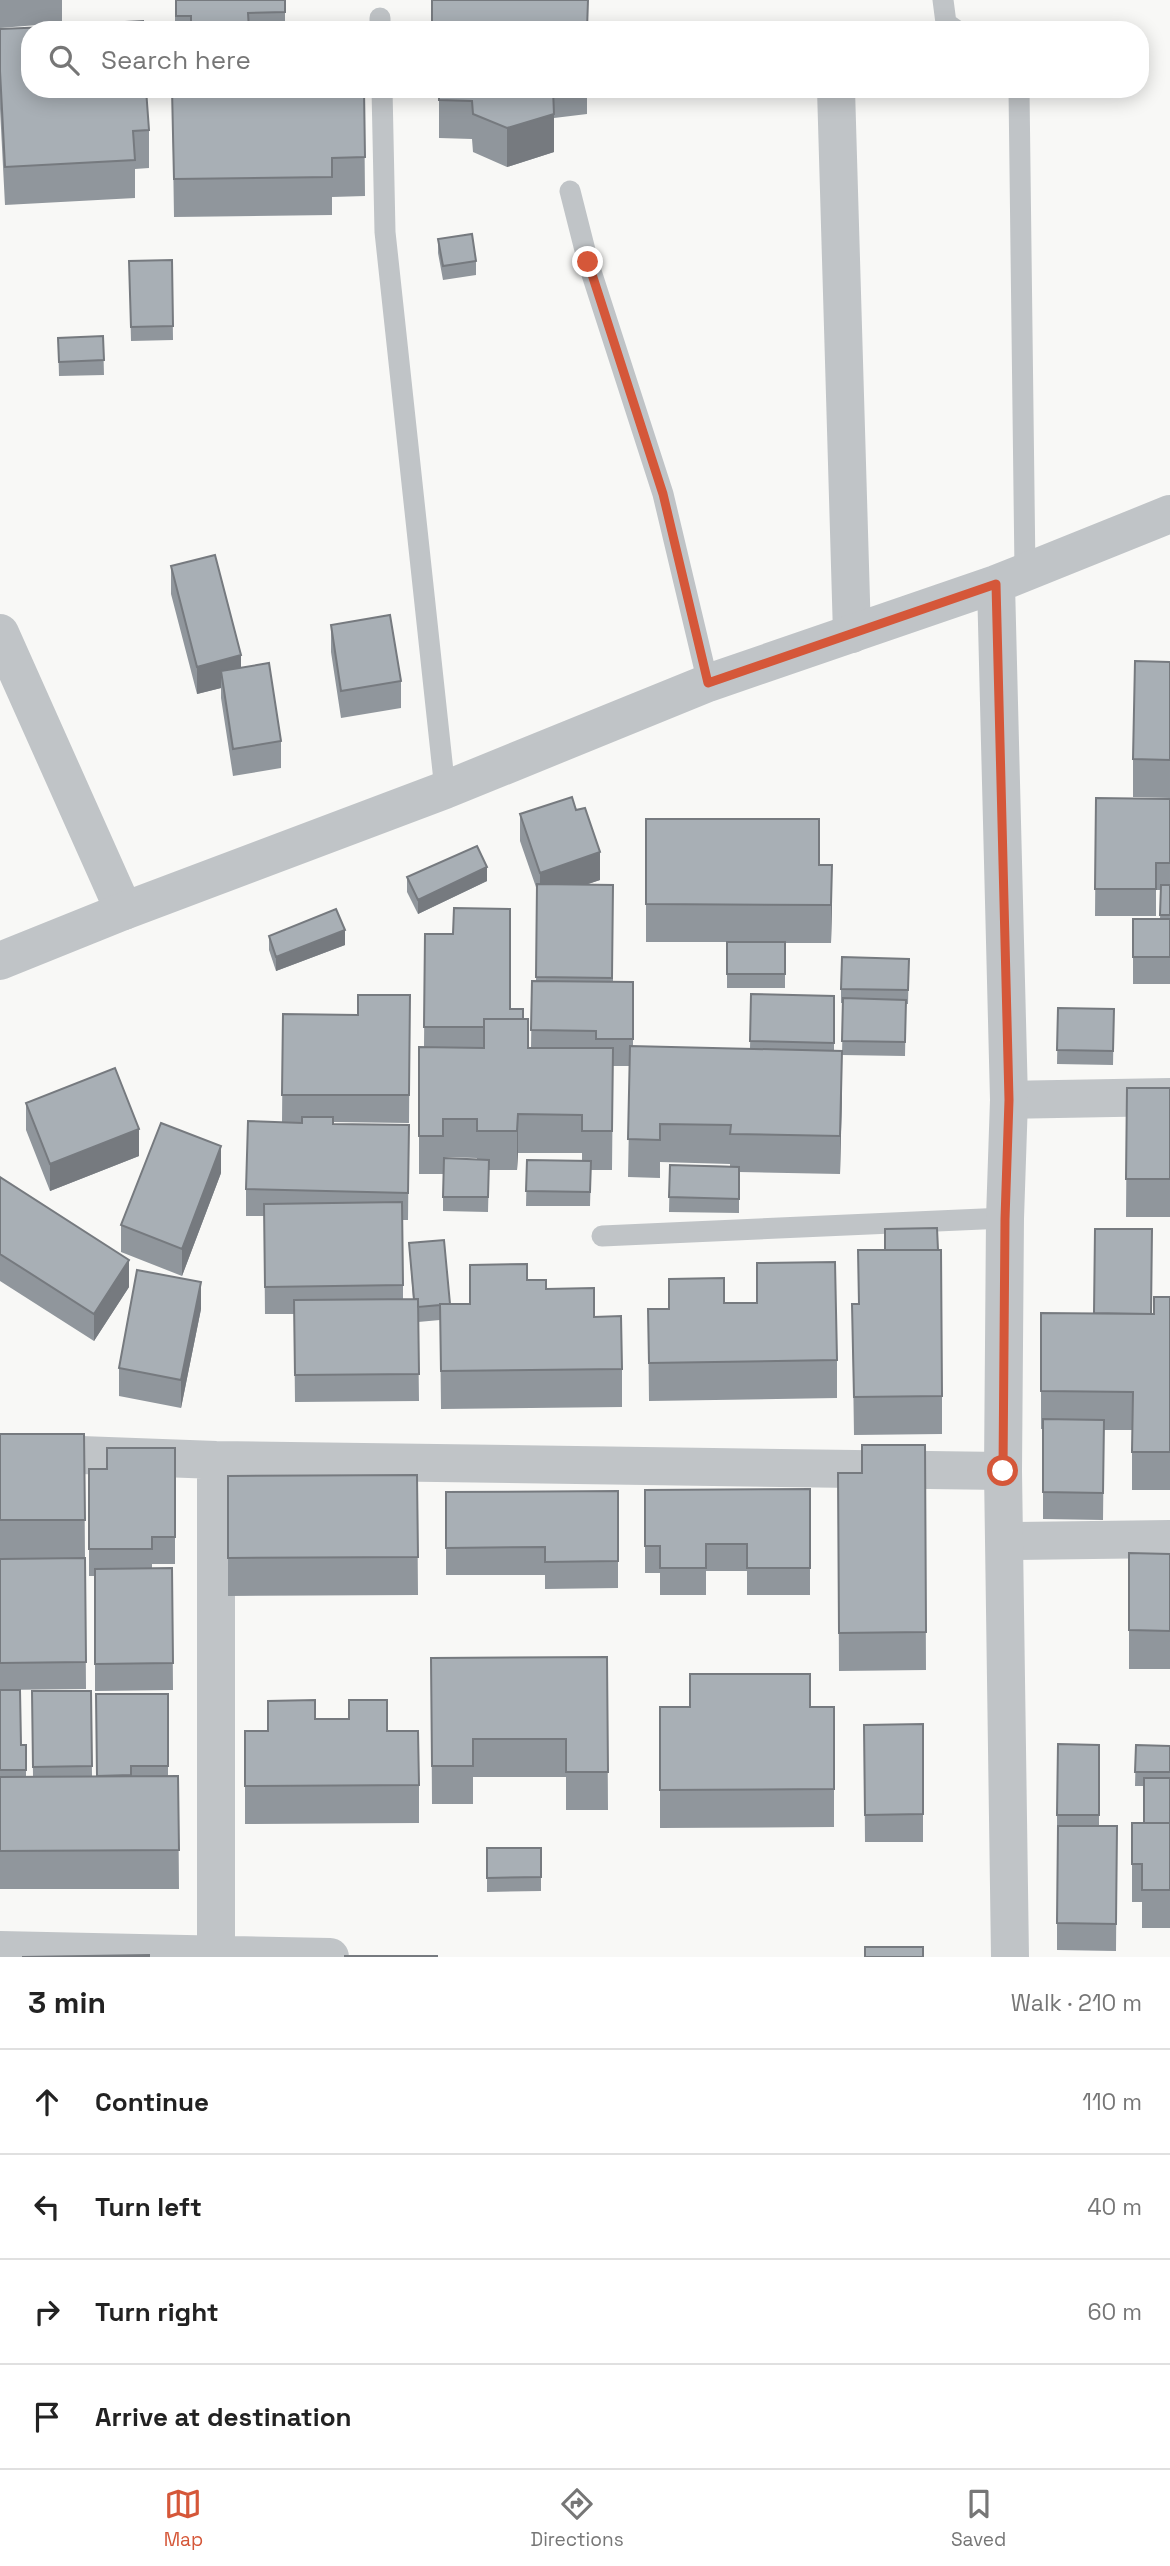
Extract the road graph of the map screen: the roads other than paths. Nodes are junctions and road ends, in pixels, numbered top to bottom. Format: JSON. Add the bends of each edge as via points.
{"nodes":[{"id":1,"x":943,"y":0,"type":"edge"},
{"id":2,"x":946,"y":21,"type":"edge"},
{"id":3,"x":382,"y":98,"type":"edge"},
{"id":4,"x":836,"y":98,"type":"edge"},
{"id":5,"x":1019,"y":98,"type":"edge"},
{"id":6,"x":569,"y":191,"type":"dead end"},
{"id":7,"x":1170,"y":514,"type":"edge"},
{"id":8,"x":1010,"y":578,"type":"junction"},
{"id":9,"x":0,"y":633,"type":"edge"},
{"id":10,"x":852,"y":634,"type":"junction"},
{"id":11,"x":708,"y":683,"type":"junction"},
{"id":12,"x":445,"y":790,"type":"junction"},
{"id":13,"x":124,"y":911,"type":"junction"},
{"id":14,"x":0,"y":961,"type":"edge"},
{"id":15,"x":1170,"y":1097,"type":"edge"},
{"id":16,"x":1009,"y":1100,"type":"junction"},
{"id":17,"x":1005,"y":1219,"type":"junction"},
{"id":18,"x":602,"y":1236,"type":"dead end"},
{"id":19,"x":0,"y":1452,"type":"edge"},
{"id":20,"x":216,"y":1460,"type":"junction"},
{"id":21,"x":1003,"y":1471,"type":"junction"},
{"id":22,"x":1170,"y":1539,"type":"edge"},
{"id":23,"x":1006,"y":1541,"type":"junction"},
{"id":24,"x":0,"y":1950,"type":"edge"},
{"id":25,"x":216,"y":1956,"type":"edge"},
{"id":26,"x":330,"y":1957,"type":"edge"},
{"id":27,"x":1010,"y":1957,"type":"edge"}],
"edges":[{"from":1,"to":2,"type":"lane"},
{"from":3,"to":12,"type":"lane","via":[[385,232]]},
{"from":4,"to":10,"type":"street"},
{"from":5,"to":8,"type":"lane"},
{"from":6,"to":11,"type":"lane","via":[[663,494]]},
{"from":7,"to":8,"type":"street"},
{"from":8,"to":10,"type":"street"},
{"from":8,"to":16,"type":"street"},
{"from":9,"to":13,"type":"street"},
{"from":10,"to":11,"type":"street"},
{"from":11,"to":12,"type":"street"},
{"from":12,"to":13,"type":"street"},
{"from":13,"to":14,"type":"street"},
{"from":15,"to":16,"type":"street"},
{"from":16,"to":17,"type":"street"},
{"from":17,"to":18,"type":"lane"},
{"from":17,"to":21,"type":"street"},
{"from":19,"to":20,"type":"street"},
{"from":20,"to":21,"type":"street"},
{"from":20,"to":25,"type":"street"},
{"from":21,"to":23,"type":"street"},
{"from":22,"to":23,"type":"street"},
{"from":23,"to":27,"type":"street"},
{"from":24,"to":25,"type":"street"},
{"from":25,"to":26,"type":"street"}]}
